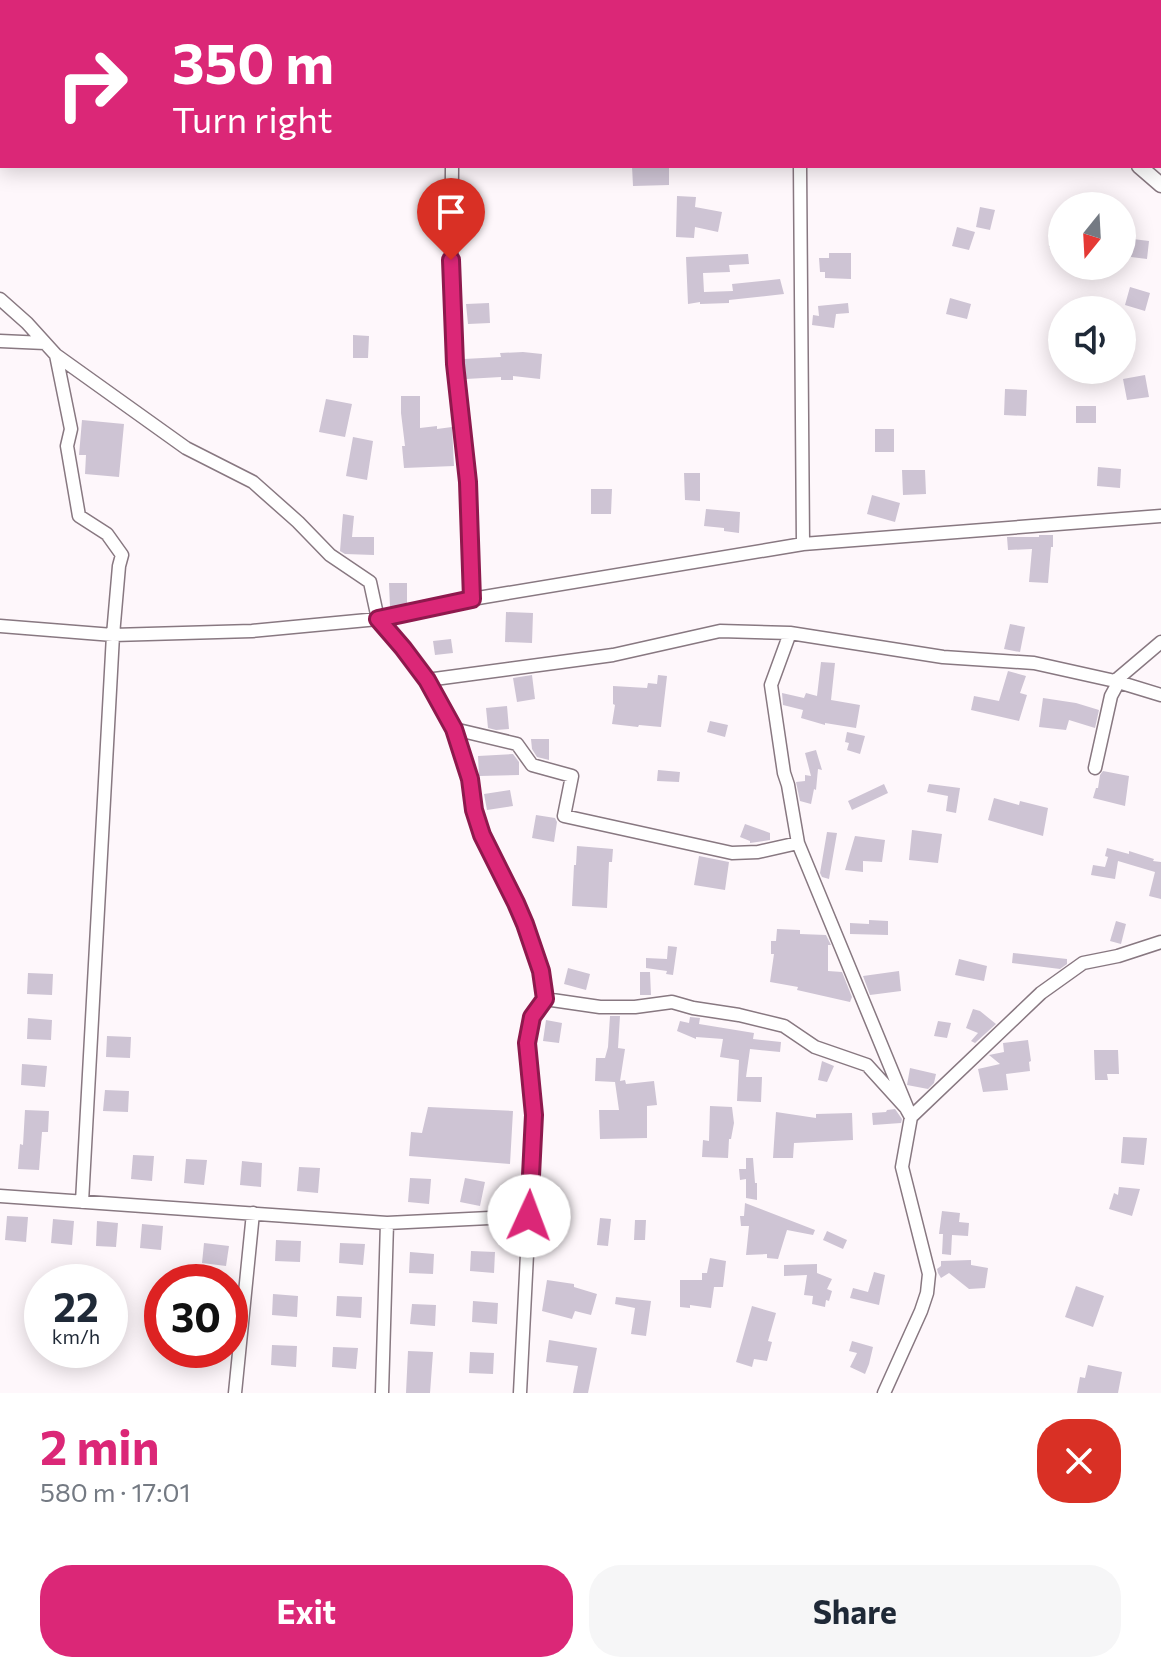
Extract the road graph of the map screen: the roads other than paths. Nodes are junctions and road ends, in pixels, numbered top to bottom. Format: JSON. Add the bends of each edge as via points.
{"nodes":[{"id":1,"x":452,"y":168,"type":"edge"},
{"id":2,"x":800,"y":168,"type":"edge"},
{"id":3,"x":1141,"y":168,"type":"edge"},
{"id":4,"x":1161,"y":185,"type":"edge"},
{"id":5,"x":0,"y":299,"type":"edge"},
{"id":6,"x":0,"y":341,"type":"edge"},
{"id":7,"x":45,"y":343,"type":"junction"},
{"id":8,"x":56,"y":355,"type":"junction"},
{"id":9,"x":1161,"y":516,"type":"edge"},
{"id":10,"x":803,"y":544,"type":"junction"},
{"id":11,"x":472,"y":599,"type":"junction"},
{"id":12,"x":378,"y":619,"type":"junction"},
{"id":13,"x":0,"y":626,"type":"edge"},
{"id":14,"x":790,"y":633,"type":"junction"},
{"id":15,"x":113,"y":635,"type":"junction"},
{"id":16,"x":1161,"y":642,"type":"edge"},
{"id":17,"x":427,"y":680,"type":"junction"},
{"id":18,"x":1115,"y":681,"type":"junction"},
{"id":19,"x":1161,"y":695,"type":"edge"},
{"id":20,"x":454,"y":729,"type":"junction"},
{"id":21,"x":1095,"y":768,"type":"dead end"},
{"id":22,"x":798,"y":843,"type":"junction"},
{"id":23,"x":1161,"y":942,"type":"edge"},
{"id":24,"x":545,"y":999,"type":"junction"},
{"id":25,"x":911,"y":1117,"type":"junction"},
{"id":26,"x":0,"y":1196,"type":"edge"},
{"id":27,"x":82,"y":1202,"type":"junction"},
{"id":28,"x":253,"y":1213,"type":"junction"},
{"id":29,"x":529,"y":1216,"type":"junction"},
{"id":30,"x":387,"y":1223,"type":"junction"},
{"id":31,"x":235,"y":1393,"type":"edge"},
{"id":32,"x":382,"y":1393,"type":"edge"},
{"id":33,"x":520,"y":1393,"type":"edge"},
{"id":34,"x":884,"y":1393,"type":"edge"}],
"edges":[{"from":1,"to":11,"type":"street","via":[[451,292]]},
{"from":2,"to":10,"type":"street"},
{"from":3,"to":4,"type":"main road"},
{"from":5,"to":7,"type":"street"},
{"from":6,"to":7,"type":"street"},
{"from":7,"to":8,"type":"street"},
{"from":8,"to":12,"type":"street","via":[[186,448],[253,482],[330,555],[370,582]]},
{"from":8,"to":15,"type":"street","via":[[71,429],[67,446],[79,516],[107,534],[122,555]]},
{"from":9,"to":10,"type":"street"},
{"from":10,"to":11,"type":"street"},
{"from":11,"to":12,"type":"street"},
{"from":12,"to":15,"type":"street","via":[[252,631]]},
{"from":12,"to":17,"type":"street"},
{"from":13,"to":15,"type":"street"},
{"from":14,"to":17,"type":"street","via":[[720,631],[613,655]]},
{"from":14,"to":18,"type":"street","via":[[943,657],[1034,663]]},
{"from":14,"to":22,"type":"street","via":[[771,685]]},
{"from":15,"to":27,"type":"street"},
{"from":16,"to":18,"type":"street"},
{"from":17,"to":20,"type":"street"},
{"from":18,"to":19,"type":"street"},
{"from":18,"to":21,"type":"street"},
{"from":20,"to":22,"type":"street","via":[[517,744],[532,765],[572,776],[564,816],[732,853]]},
{"from":20,"to":24,"type":"street","via":[[482,835],[533,945]]},
{"from":22,"to":25,"type":"street"},
{"from":23,"to":25,"type":"street","via":[[1083,963],[1041,993]]},
{"from":24,"to":25,"type":"street","via":[[600,1007],[672,1002],[784,1026],[815,1047],[867,1065]]},
{"from":24,"to":29,"type":"street","via":[[532,1017],[527,1043],[534,1115]]},
{"from":25,"to":34,"type":"street","via":[[902,1167],[929,1274],[921,1311]]},
{"from":26,"to":27,"type":"street"},
{"from":27,"to":28,"type":"street"},
{"from":28,"to":30,"type":"street"},
{"from":28,"to":31,"type":"street"},
{"from":29,"to":30,"type":"street"},
{"from":29,"to":33,"type":"street"},
{"from":30,"to":32,"type":"street"}]}
